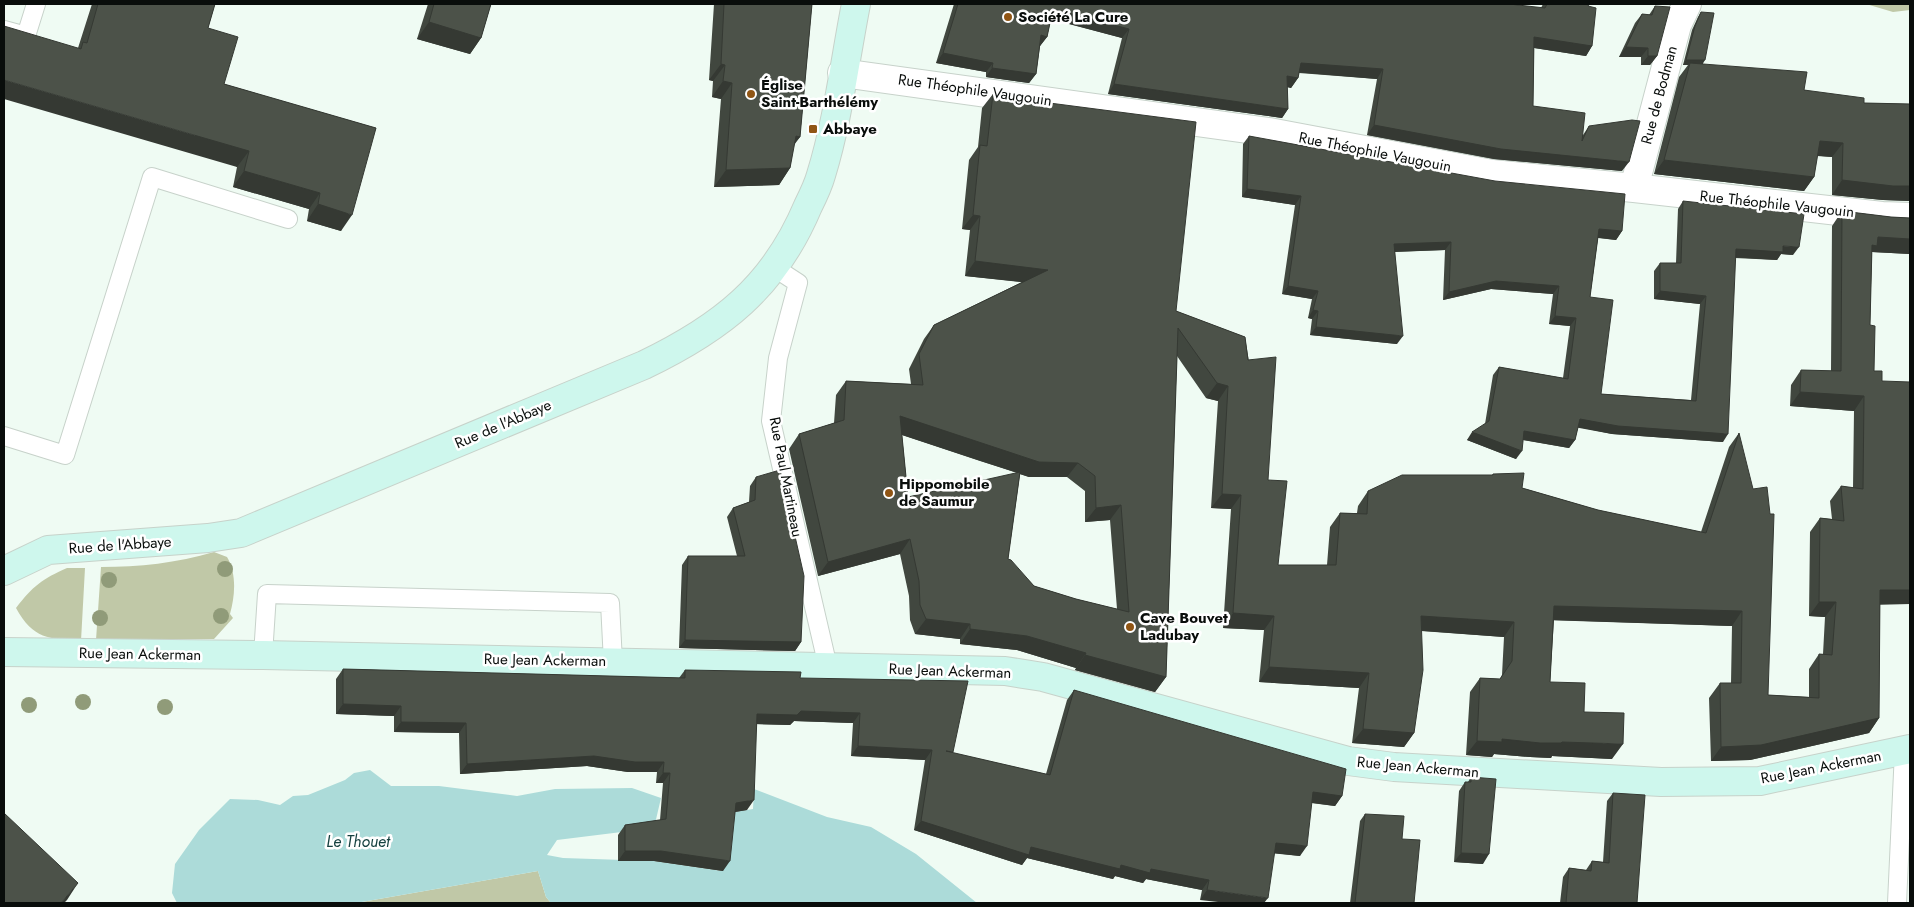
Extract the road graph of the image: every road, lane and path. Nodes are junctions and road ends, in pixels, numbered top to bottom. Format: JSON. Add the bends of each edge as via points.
{"nodes":[{"id":1,"x":36,"y":4,"type":"edge"},
{"id":2,"x":856,"y":4,"type":"edge"},
{"id":3,"x":1687,"y":4,"type":"edge"},
{"id":4,"x":4,"y":30,"type":"edge"},
{"id":5,"x":842,"y":73,"type":"junction"},
{"id":6,"x":1634,"y":188,"type":"junction"},
{"id":7,"x":1910,"y":217,"type":"edge"},
{"id":8,"x":288,"y":219,"type":"dead end"},
{"id":9,"x":775,"y":268,"type":"junction"},
{"id":10,"x":4,"y":436,"type":"edge"},
{"id":11,"x":4,"y":571,"type":"edge"},
{"id":12,"x":4,"y":652,"type":"edge"},
{"id":13,"x":263,"y":655,"type":"junction"},
{"id":14,"x":613,"y":662,"type":"junction"},
{"id":15,"x":828,"y":667,"type":"junction"},
{"id":16,"x":1907,"y":750,"type":"edge"},
{"id":17,"x":1897,"y":903,"type":"edge"}],
"edges":[{"from":1,"to":4,"type":"lane","via":[[26,36]]},
{"from":2,"to":5,"type":"main road","name":"Rue de l'Abbaye"},
{"from":3,"to":6,"type":"street","name":"Rue de Bodman","via":[[1677,25]]},
{"from":5,"to":6,"type":"street","name":"Rue Théophile Vaugouin","via":[[1269,132],[1492,174]]},
{"from":5,"to":9,"type":"main road","name":"Rue de l'Abbaye","via":[[821,176],[797,233]]},
{"from":6,"to":7,"type":"street","name":"Rue Théophile Vaugouin"},
{"from":8,"to":10,"type":"lane","via":[[152,177],[65,455]]},
{"from":9,"to":11,"type":"main road","name":"Rue de l'Abbaye","via":[[718,323],[679,348],[241,533],[48,550]]},
{"from":9,"to":15,"type":"lane","name":"Rue Paul Martineau","via":[[798,284],[778,358],[771,421]]},
{"from":12,"to":13,"type":"main road","name":"Rue Jean Ackerman"},
{"from":13,"to":14,"type":"main road","name":"Rue Jean Ackerman"},
{"from":13,"to":14,"type":"lane","via":[[267,594],[610,603]]},
{"from":14,"to":15,"type":"main road","name":"Rue Jean Ackerman"},
{"from":15,"to":16,"type":"main road","name":"Rue Jean Ackerman","via":[[1005,671],[1043,677],[1348,761],[1394,767],[1661,782],[1760,781]]},
{"from":16,"to":17,"type":"lane"}]}
